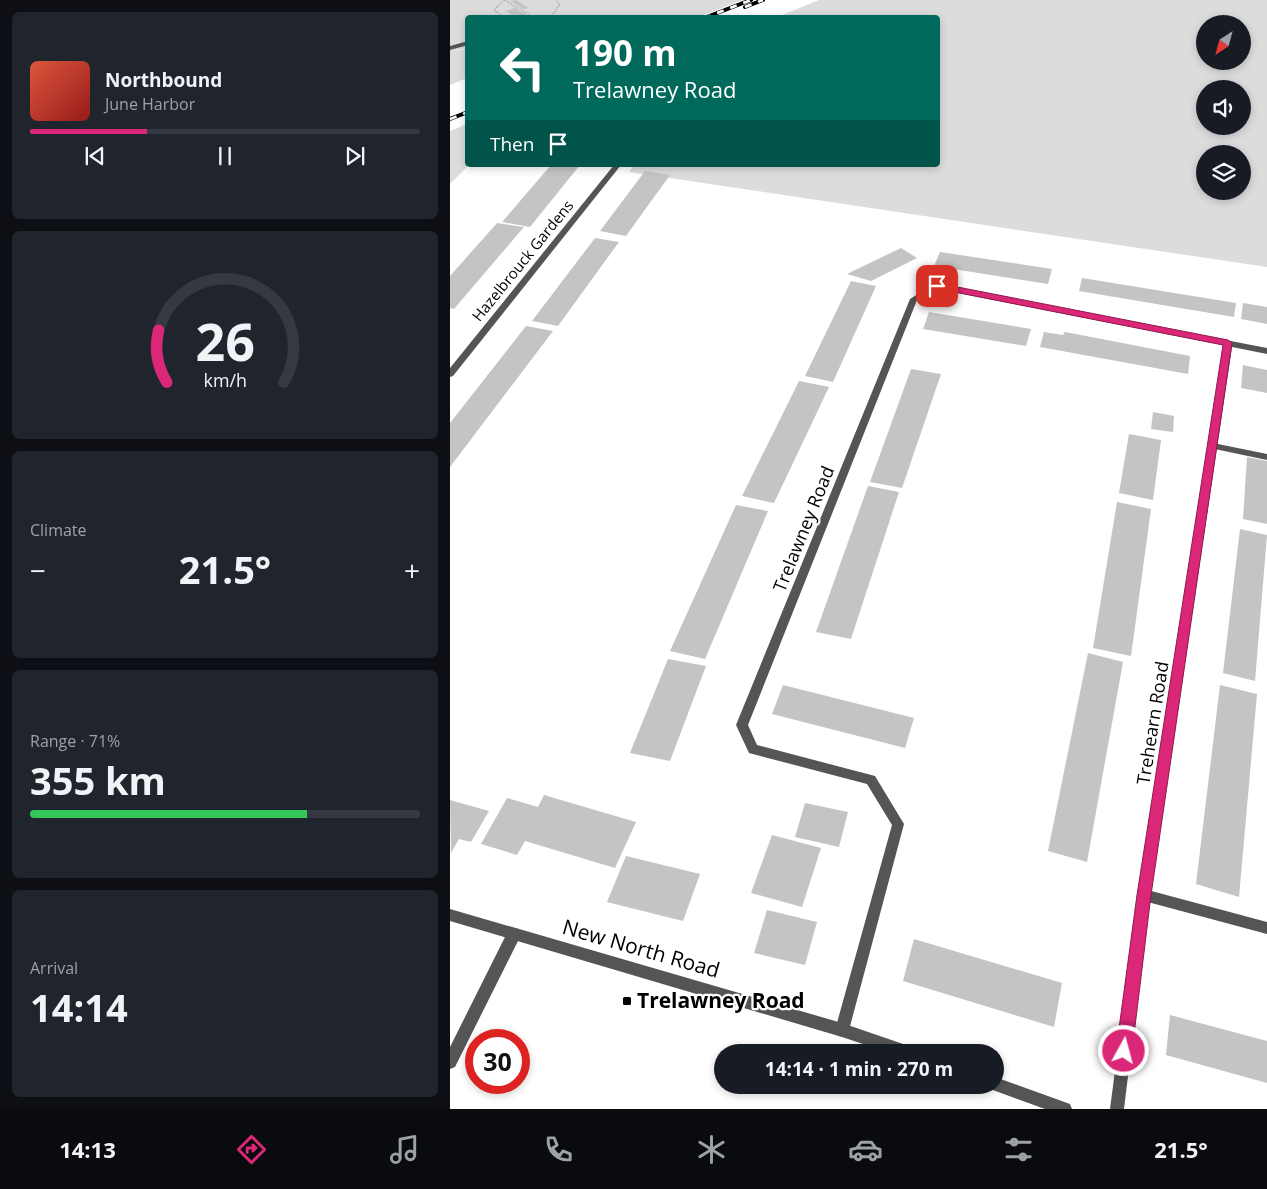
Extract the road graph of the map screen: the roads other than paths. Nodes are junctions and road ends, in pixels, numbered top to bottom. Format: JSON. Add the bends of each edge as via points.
{"nodes":[{"id":1,"x":465,"y":44,"type":"edge"},
{"id":2,"x":450,"y":48,"type":"edge"},
{"id":3,"x":616,"y":167,"type":"edge"},
{"id":4,"x":1228,"y":343,"type":"junction"},
{"id":5,"x":1267,"y":351,"type":"edge"},
{"id":6,"x":450,"y":374,"type":"edge"},
{"id":7,"x":1213,"y":446,"type":"junction"},
{"id":8,"x":1267,"y":457,"type":"edge"},
{"id":9,"x":1144,"y":895,"type":"junction"},
{"id":10,"x":450,"y":915,"type":"edge"},
{"id":11,"x":1267,"y":928,"type":"edge"},
{"id":12,"x":514,"y":934,"type":"junction"},
{"id":13,"x":842,"y":1030,"type":"junction"},
{"id":14,"x":883,"y":1044,"type":"edge"},
{"id":15,"x":450,"y":1062,"type":"edge"},
{"id":16,"x":1004,"y":1087,"type":"edge"},
{"id":17,"x":1065,"y":1109,"type":"edge"},
{"id":18,"x":1117,"y":1109,"type":"edge"}],
"edges":[{"from":1,"to":2,"type":"street"},
{"from":3,"to":6,"type":"street","name":"Hazelbrouck Gardens"},
{"from":4,"to":5,"type":"street","name":"Trelawney Road"},
{"from":4,"to":7,"type":"street","name":"Trehearn Road"},
{"from":4,"to":13,"type":"street","name":"Trelawney Road","via":[[937,286],[914,300],[742,725],[754,749],[871,780],[898,824]]},
{"from":7,"to":8,"type":"street"},
{"from":7,"to":9,"type":"street","name":"Trehearn Road"},
{"from":9,"to":11,"type":"street"},
{"from":9,"to":18,"type":"street","name":"Trehearn Road"},
{"from":10,"to":12,"type":"street","name":"New North Road"},
{"from":12,"to":13,"type":"street","name":"New North Road"},
{"from":12,"to":15,"type":"street"},
{"from":13,"to":14,"type":"street","name":"New North Road"},
{"from":16,"to":17,"type":"street"}]}
